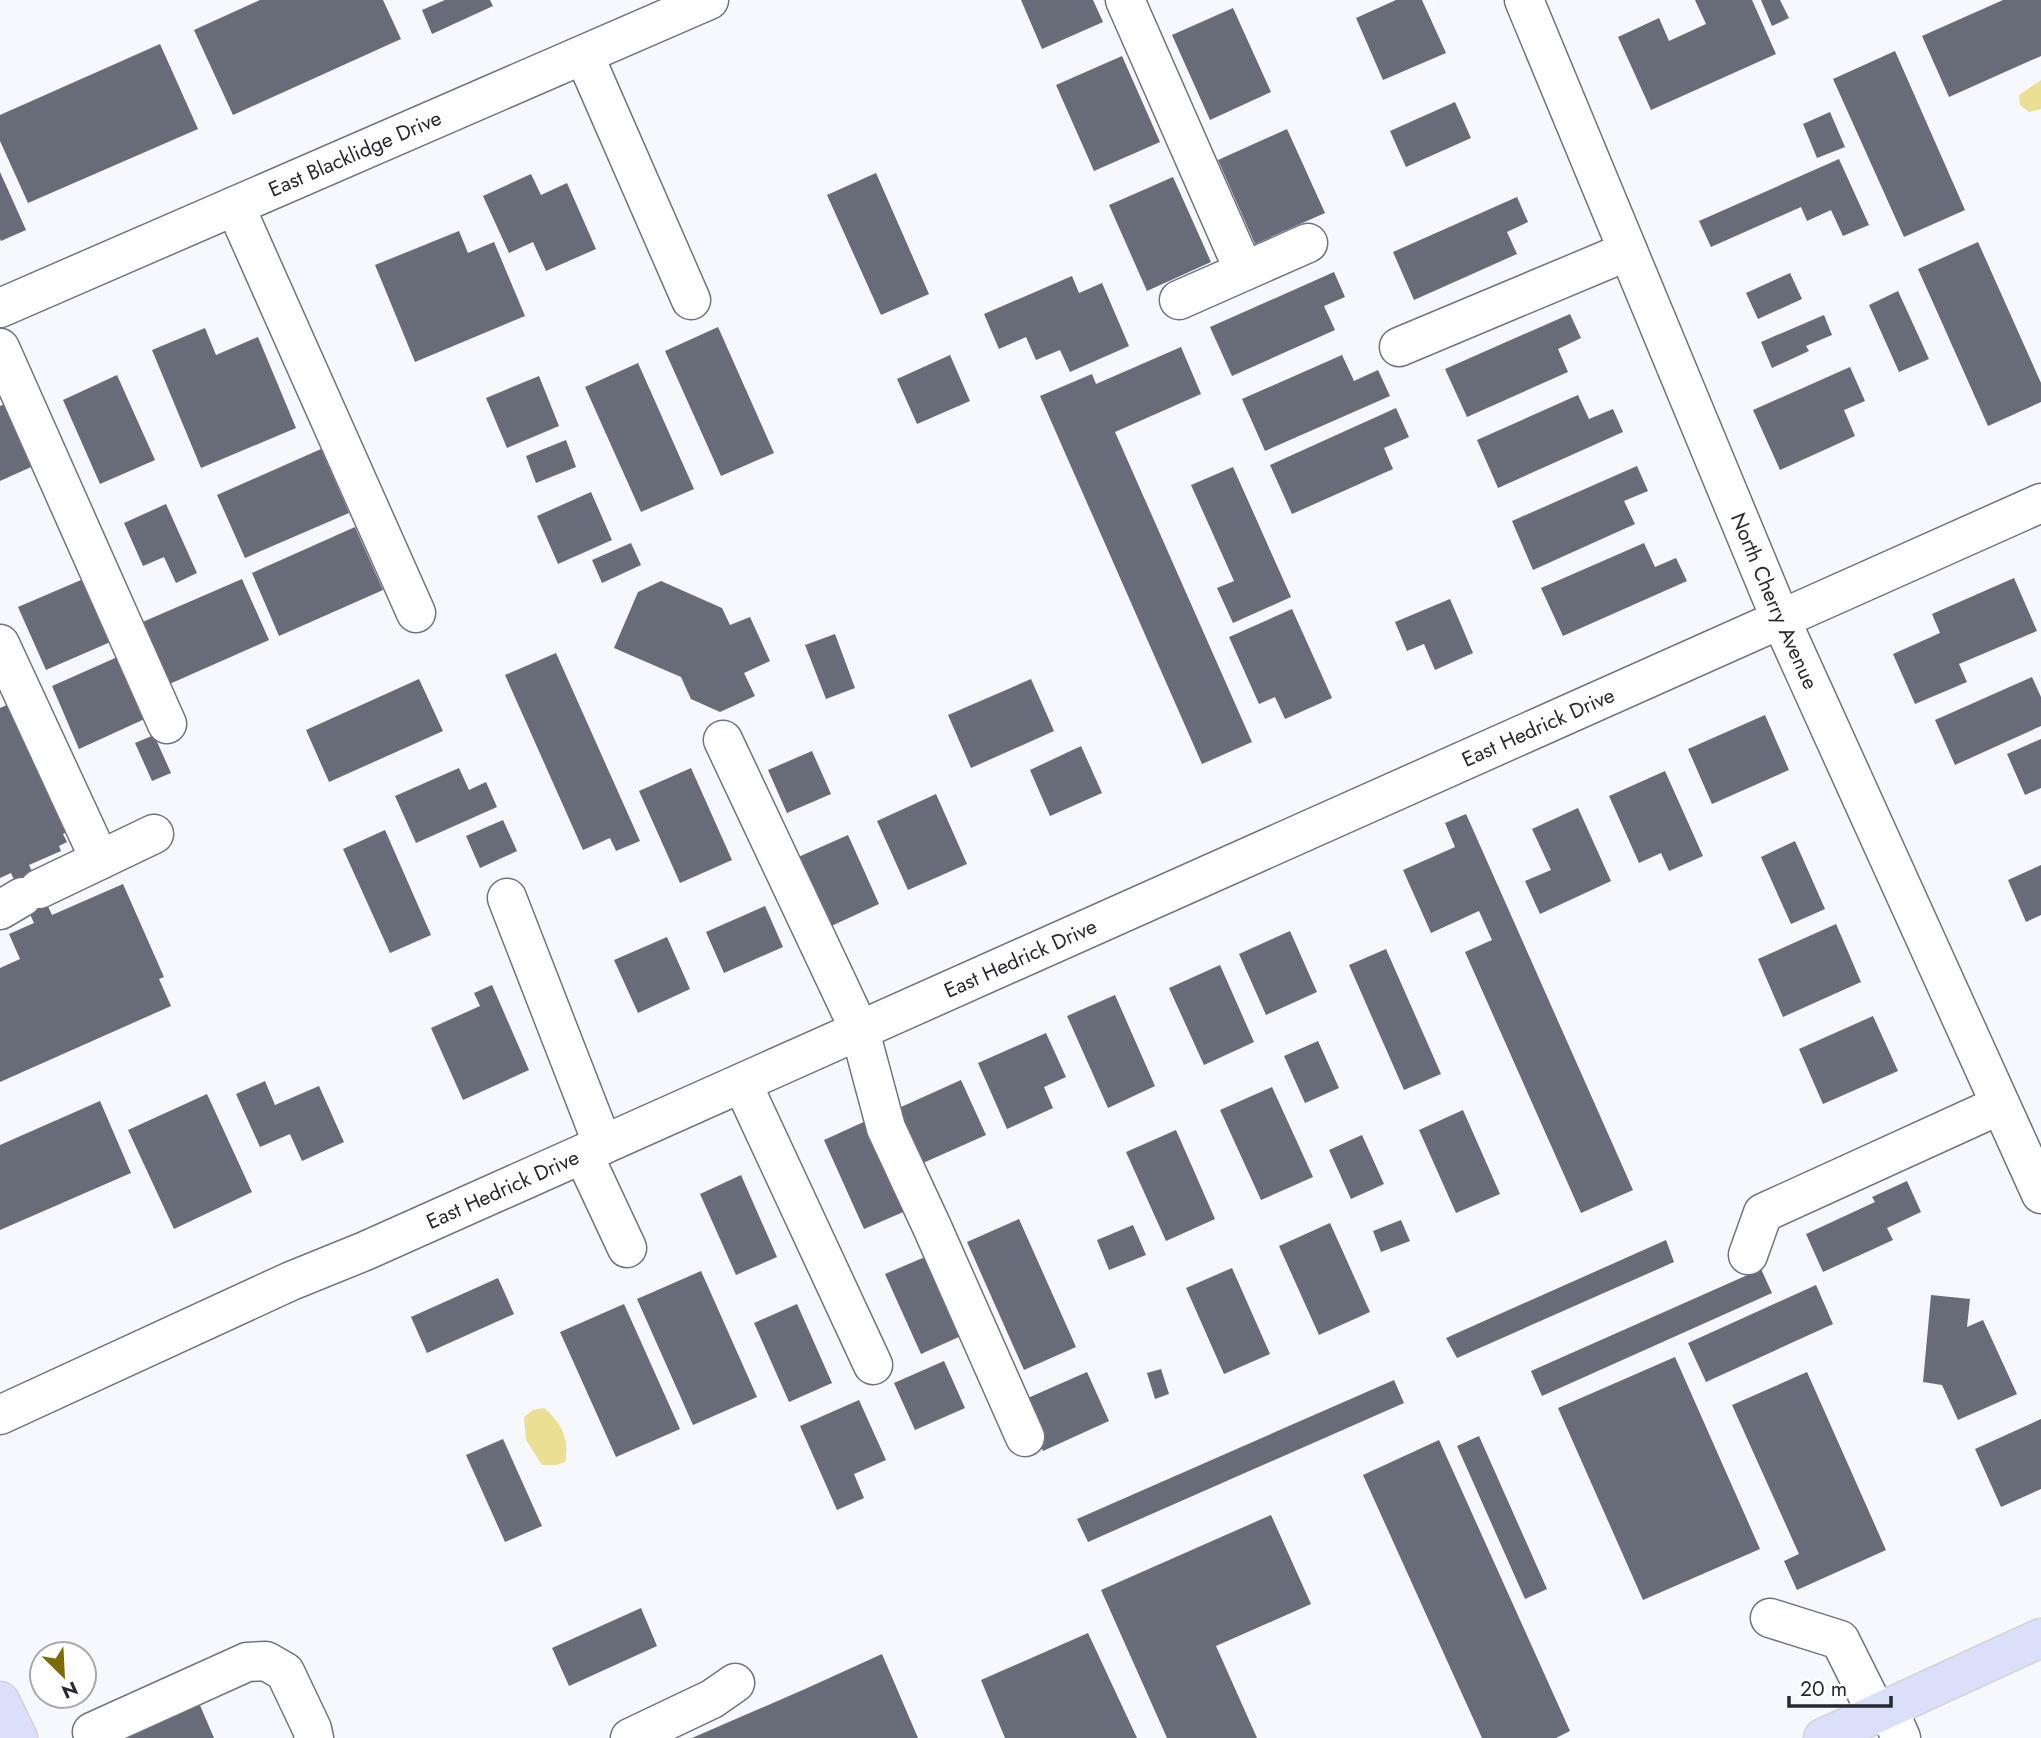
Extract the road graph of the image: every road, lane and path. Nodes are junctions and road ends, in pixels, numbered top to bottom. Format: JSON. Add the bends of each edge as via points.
{"nodes":[{"id":1,"x":709,"y":0,"type":"edge"},
{"id":2,"x":1125,"y":0,"type":"edge"},
{"id":3,"x":1524,"y":0,"type":"edge"},
{"id":4,"x":584,"y":55,"type":"junction"},
{"id":5,"x":235,"y":206,"type":"junction"},
{"id":6,"x":1308,"y":243,"type":"dead end"},
{"id":7,"x":1628,"y":251,"type":"junction"},
{"id":8,"x":1244,"y":271,"type":"junction"},
{"id":9,"x":691,"y":300,"type":"dead end"},
{"id":10,"x":1179,"y":300,"type":"dead end"},
{"id":11,"x":0,"y":308,"type":"edge"},
{"id":12,"x":1399,"y":347,"type":"dead end"},
{"id":13,"x":0,"y":348,"type":"edge"},
{"id":14,"x":2041,"y":503,"type":"edge"},
{"id":15,"x":416,"y":613,"type":"dead end"},
{"id":16,"x":1781,"y":620,"type":"junction"},
{"id":17,"x":0,"y":644,"type":"edge"},
{"id":18,"x":167,"y":724,"type":"dead end"},
{"id":19,"x":723,"y":740,"type":"dead end"},
{"id":20,"x":154,"y":834,"type":"dead end"},
{"id":21,"x":100,"y":860,"type":"junction"},
{"id":22,"x":507,"y":898,"type":"dead end"},
{"id":23,"x":20,"y":899,"type":"edge"},
{"id":24,"x":860,"y":1031,"type":"junction"},
{"id":25,"x":742,"y":1083,"type":"junction"},
{"id":26,"x":2000,"y":1105,"type":"junction"},
{"id":27,"x":593,"y":1149,"type":"junction"},
{"id":28,"x":2041,"y":1194,"type":"edge"},
{"id":29,"x":627,"y":1248,"type":"dead end"},
{"id":30,"x":1748,"y":1255,"type":"dead end"},
{"id":31,"x":873,"y":1365,"type":"dead end"},
{"id":32,"x":0,"y":1415,"type":"edge"},
{"id":33,"x":1025,"y":1437,"type":"dead end"},
{"id":34,"x":1770,"y":1618,"type":"dead end"},
{"id":35,"x":2041,"y":1638,"type":"edge"},
{"id":36,"x":735,"y":1683,"type":"dead end"},
{"id":37,"x":0,"y":1701,"type":"edge"},
{"id":38,"x":1889,"y":1720,"type":"edge"},
{"id":39,"x":90,"y":1727,"type":"edge"},
{"id":40,"x":18,"y":1738,"type":"edge"},
{"id":41,"x":314,"y":1738,"type":"edge"},
{"id":42,"x":630,"y":1738,"type":"edge"},
{"id":43,"x":1823,"y":1738,"type":"edge"}],
"edges":[{"from":1,"to":4,"type":"street","name":"East Blacklidge Drive"},
{"from":2,"to":8,"type":"street"},
{"from":3,"to":7,"type":"street","name":"North Cherry Avenue"},
{"from":4,"to":5,"type":"street","name":"East Blacklidge Drive"},
{"from":4,"to":9,"type":"street"},
{"from":5,"to":11,"type":"street","name":"East Blacklidge Drive"},
{"from":5,"to":15,"type":"street"},
{"from":6,"to":8,"type":"street"},
{"from":7,"to":12,"type":"street"},
{"from":7,"to":16,"type":"street","name":"North Cherry Avenue"},
{"from":8,"to":10,"type":"street"},
{"from":13,"to":18,"type":"street"},
{"from":14,"to":16,"type":"street","name":"East Hedrick Drive"},
{"from":16,"to":24,"type":"street","name":"East Hedrick Drive"},
{"from":16,"to":26,"type":"street","name":"North Cherry Avenue"},
{"from":17,"to":21,"type":"street"},
{"from":19,"to":24,"type":"street"},
{"from":20,"to":21,"type":"street"},
{"from":21,"to":23,"type":"street"},
{"from":22,"to":27,"type":"street"},
{"from":24,"to":25,"type":"street","name":"East Hedrick Drive"},
{"from":24,"to":33,"type":"street","via":[[886,1128]]},
{"from":25,"to":27,"type":"street","name":"East Hedrick Drive"},
{"from":25,"to":31,"type":"street"},
{"from":26,"to":28,"type":"street","name":"North Cherry Avenue"},
{"from":26,"to":30,"type":"street","via":[[1763,1213]]},
{"from":27,"to":29,"type":"street"},
{"from":27,"to":32,"type":"street","name":"East Hedrick Drive"},
{"from":34,"to":38,"type":"street","via":[[1840,1640]]},
{"from":35,"to":38,"type":"main road"},
{"from":36,"to":42,"type":"street","via":[[712,1699]]},
{"from":37,"to":40,"type":"main road"},
{"from":38,"to":43,"type":"main road"},
{"from":39,"to":41,"type":"street","via":[[247,1662],[267,1661],[285,1672]]}]}
